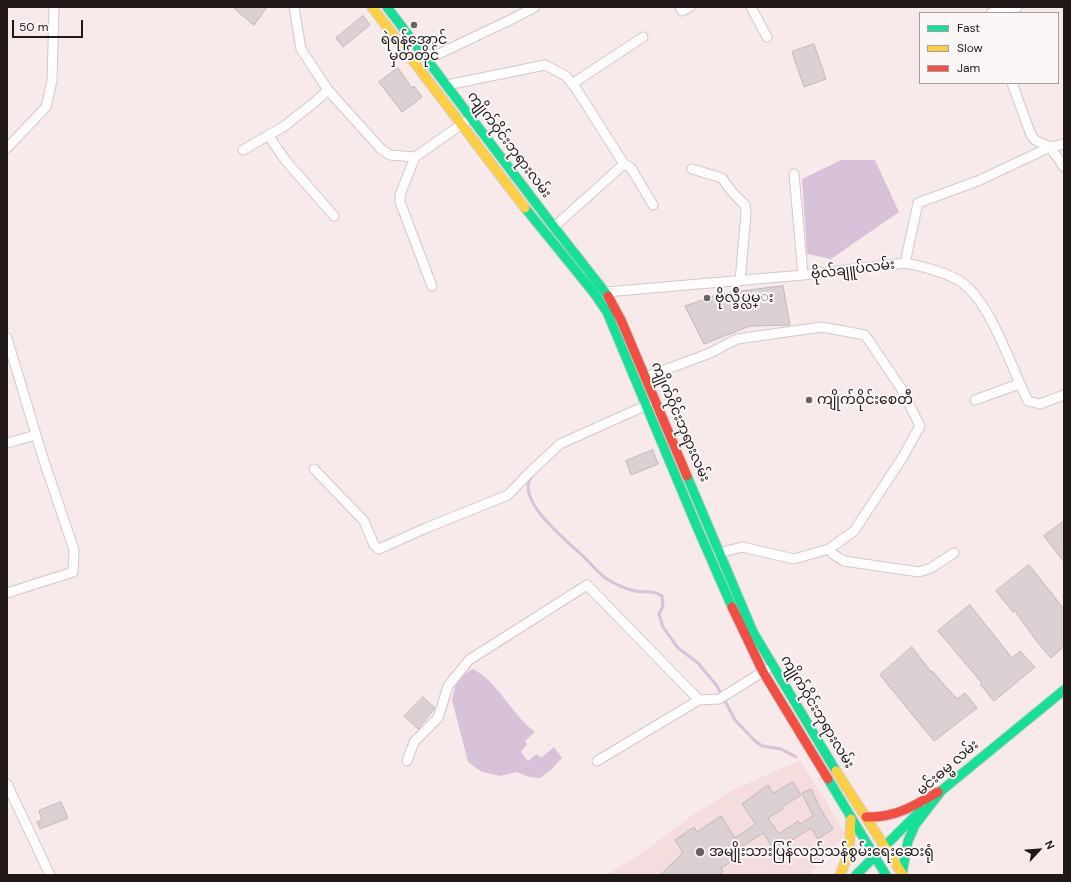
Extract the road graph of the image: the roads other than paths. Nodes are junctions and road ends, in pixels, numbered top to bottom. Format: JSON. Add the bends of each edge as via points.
{"nodes":[{"id":1,"x":54,"y":7,"type":"edge"},
{"id":2,"x":294,"y":7,"type":"edge"},
{"id":3,"x":372,"y":7,"type":"edge"},
{"id":4,"x":387,"y":7,"type":"edge"},
{"id":5,"x":535,"y":7,"type":"edge"},
{"id":6,"x":751,"y":7,"type":"edge"},
{"id":7,"x":1017,"y":7,"type":"edge"},
{"id":8,"x":995,"y":12,"type":"edge"},
{"id":9,"x":643,"y":37,"type":"dead end"},
{"id":10,"x":767,"y":37,"type":"dead end"},
{"id":11,"x":428,"y":59,"type":"junction"},
{"id":12,"x":416,"y":65,"type":"junction"},
{"id":13,"x":572,"y":84,"type":"junction"},
{"id":14,"x":1012,"y":84,"type":"edge"},
{"id":15,"x":447,"y":85,"type":"junction"},
{"id":16,"x":328,"y":90,"type":"junction"},
{"id":17,"x":471,"y":118,"type":"junction"},
{"id":18,"x":461,"y":124,"type":"junction"},
{"id":19,"x":268,"y":135,"type":"junction"},
{"id":20,"x":1064,"y":144,"type":"edge"},
{"id":21,"x":1050,"y":147,"type":"junction"},
{"id":22,"x":7,"y":148,"type":"edge"},
{"id":23,"x":243,"y":150,"type":"dead end"},
{"id":24,"x":415,"y":157,"type":"junction"},
{"id":25,"x":624,"y":164,"type":"junction"},
{"id":26,"x":1064,"y":167,"type":"edge"},
{"id":27,"x":692,"y":169,"type":"dead end"},
{"id":28,"x":794,"y":174,"type":"dead end"},
{"id":29,"x":653,"y":205,"type":"dead end"},
{"id":30,"x":334,"y":216,"type":"dead end"},
{"id":31,"x":554,"y":227,"type":"junction"},
{"id":32,"x":546,"y":235,"type":"junction"},
{"id":33,"x":905,"y":263,"type":"junction"},
{"id":34,"x":803,"y":276,"type":"junction"},
{"id":35,"x":740,"y":281,"type":"junction"},
{"id":36,"x":432,"y":286,"type":"dead end"},
{"id":37,"x":606,"y":292,"type":"junction"},
{"id":38,"x":7,"y":338,"type":"edge"},
{"id":39,"x":646,"y":377,"type":"junction"},
{"id":40,"x":1019,"y":384,"type":"junction"},
{"id":41,"x":1064,"y":395,"type":"edge"},
{"id":42,"x":975,"y":400,"type":"dead end"},
{"id":43,"x":647,"y":405,"type":"junction"},
{"id":44,"x":36,"y":435,"type":"junction"},
{"id":45,"x":7,"y":444,"type":"edge"},
{"id":46,"x":314,"y":468,"type":"dead end"},
{"id":47,"x":829,"y":549,"type":"junction"},
{"id":48,"x":719,"y":553,"type":"junction"},
{"id":49,"x":954,"y":553,"type":"dead end"},
{"id":50,"x":7,"y":593,"type":"edge"},
{"id":51,"x":772,"y":665,"type":"junction"},
{"id":52,"x":763,"y":672,"type":"junction"},
{"id":53,"x":1064,"y":690,"type":"edge"},
{"id":54,"x":699,"y":700,"type":"junction"},
{"id":55,"x":407,"y":760,"type":"dead end"},
{"id":56,"x":597,"y":761,"type":"dead end"},
{"id":57,"x":7,"y":784,"type":"edge"},
{"id":58,"x":942,"y":790,"type":"junction"},
{"id":59,"x":866,"y":817,"type":"junction"},
{"id":60,"x":851,"y":818,"type":"junction"},
{"id":61,"x":884,"y":845,"type":"junction"},
{"id":62,"x":874,"y":856,"type":"junction"},
{"id":63,"x":902,"y":874,"type":"edge"},
{"id":64,"x":50,"y":875,"type":"edge"},
{"id":65,"x":840,"y":875,"type":"edge"},
{"id":66,"x":856,"y":875,"type":"edge"},
{"id":67,"x":886,"y":875,"type":"edge"}],
"edges":[{"from":1,"to":22,"type":"street","via":[[52,81],[46,107]]},
{"from":2,"to":16,"type":"street","via":[[301,49]]},
{"from":3,"to":12,"type":"main road","name":"ကျိုက်ဝိုင်းဘုရားလမ်း"},
{"from":4,"to":11,"type":"main road","name":"ကျိုက်ဝိုင်းဘုရားလမ်း"},
{"from":5,"to":11,"type":"street"},
{"from":6,"to":10,"type":"street"},
{"from":7,"to":8,"type":"street"},
{"from":9,"to":13,"type":"street"},
{"from":11,"to":12,"type":"main road"},
{"from":11,"to":15,"type":"main road","name":"ကျိုက်ဝိုင်းဘုရားလမ်း"},
{"from":12,"to":18,"type":"main road","name":"ကျိုက်ဝိုင်းဘုရားလမ်း"},
{"from":13,"to":15,"type":"street","via":[[566,76],[545,64]]},
{"from":13,"to":25,"type":"street"},
{"from":14,"to":21,"type":"street","via":[[1031,135],[1035,140]]},
{"from":15,"to":17,"type":"main road","name":"ကျိုက်ဝိုင်းဘုရားလမ်း"},
{"from":16,"to":19,"type":"street","via":[[294,119]]},
{"from":16,"to":24,"type":"street","via":[[381,149],[390,155]]},
{"from":17,"to":18,"type":"street"},
{"from":17,"to":31,"type":"main road","name":"ကျိုက်ဝိုင်းဘုရားလမ်း"},
{"from":18,"to":24,"type":"street"},
{"from":18,"to":32,"type":"main road","name":"ကျိုက်ဝိုင်းဘုရားလမ်း"},
{"from":19,"to":23,"type":"street"},
{"from":19,"to":30,"type":"street","via":[[286,161]]},
{"from":20,"to":21,"type":"street","name":"ဗိုလ်ချူပ်လမ်း"},
{"from":21,"to":26,"type":"street"},
{"from":21,"to":33,"type":"street","name":"ဗိုလ်ချူပ်လမ်း","via":[[980,180],[918,203]]},
{"from":24,"to":36,"type":"street","via":[[400,195],[400,202]]},
{"from":25,"to":29,"type":"street","via":[[631,168]]},
{"from":25,"to":31,"type":"street"},
{"from":27,"to":35,"type":"street","via":[[722,178],[745,205]]},
{"from":28,"to":34,"type":"street"},
{"from":31,"to":32,"type":"main road"},
{"from":31,"to":37,"type":"main road","name":"ကျိုက်ဝိုင်းဘုရားလမ်း"},
{"from":32,"to":43,"type":"main road","name":"ကျိုက်ဝိုင်းဘုရားလမ်း","via":[[607,312]]},
{"from":33,"to":34,"type":"street","name":"ဗိုလ်ချူပ်လမ်း"},
{"from":33,"to":40,"type":"street","via":[[959,280],[978,298],[989,315]]},
{"from":34,"to":35,"type":"street","name":"ဗိုလ်ချူပ်လမ်း"},
{"from":35,"to":37,"type":"street","name":"ဗိုလ်ချူပ်လမ်း"},
{"from":37,"to":39,"type":"main road","name":"ကျိုက်ဝိုင်းဘုရားလမ်း"},
{"from":38,"to":44,"type":"street"},
{"from":39,"to":47,"type":"street","via":[[737,339],[822,327],[866,335],[901,388],[920,426],[901,460],[854,531]]},
{"from":39,"to":48,"type":"main road","name":"ကျိုက်ဝိုင်းဘုရားလမ်း"},
{"from":40,"to":41,"type":"street","via":[[1028,401],[1040,404]]},
{"from":40,"to":42,"type":"street"},
{"from":43,"to":46,"type":"street","via":[[560,444],[508,494],[379,549],[374,545],[364,521]]},
{"from":43,"to":52,"type":"main road","name":"ကျိုက်ဝိုင်းဘုရားလမ်း","via":[[730,604]]},
{"from":44,"to":45,"type":"street"},
{"from":44,"to":50,"type":"street","via":[[74,550],[73,572]]},
{"from":47,"to":48,"type":"street","via":[[794,559],[742,547]]},
{"from":47,"to":49,"type":"street","via":[[844,561],[918,572],[932,568]]},
{"from":48,"to":51,"type":"main road","name":"ကျိုက်ဝိုင်းဘုရားလမ်း","via":[[754,632]]},
{"from":51,"to":52,"type":"street"},
{"from":51,"to":59,"type":"main road","name":"ကျိုက်ဝိုင်းဘုရားလမ်း"},
{"from":52,"to":54,"type":"street","via":[[719,699]]},
{"from":52,"to":60,"type":"main road","name":"ကျိုက်ဝိုင်းဘုရားလမ်း"},
{"from":53,"to":58,"type":"main road","name":"မင်းဓမ္မ လမ်း"},
{"from":54,"to":55,"type":"street","via":[[587,585],[469,660],[448,686],[438,718],[414,742]]},
{"from":54,"to":56,"type":"street"},
{"from":57,"to":64,"type":"street"},
{"from":58,"to":59,"type":"main road","via":[[892,815]]},
{"from":58,"to":61,"type":"main road","name":"မင်းဓမ္မ လမ်း"},
{"from":58,"to":63,"type":"main road","via":[[915,825],[908,841]]},
{"from":59,"to":61,"type":"main road","name":"ကျိုက်ဝိုင်းဘုရားလမ်း"},
{"from":60,"to":62,"type":"main road","name":"ကျိုက်ဝိုင်းဘုရားလမ်း"},
{"from":60,"to":65,"type":"main road","via":[[849,852]]},
{"from":61,"to":62,"type":"main road","name":"မင်းဓမ္မ လမ်း"},
{"from":61,"to":63,"type":"main road","name":"ကျိုက်ဝိုင်းဘုရားလမ်း"},
{"from":62,"to":66,"type":"main road","name":"မင်းဓမ္မ လမ်း"},
{"from":62,"to":67,"type":"main road","name":"ကျိုက်ဝိုင်းဘုရားလမ်း"}]}
